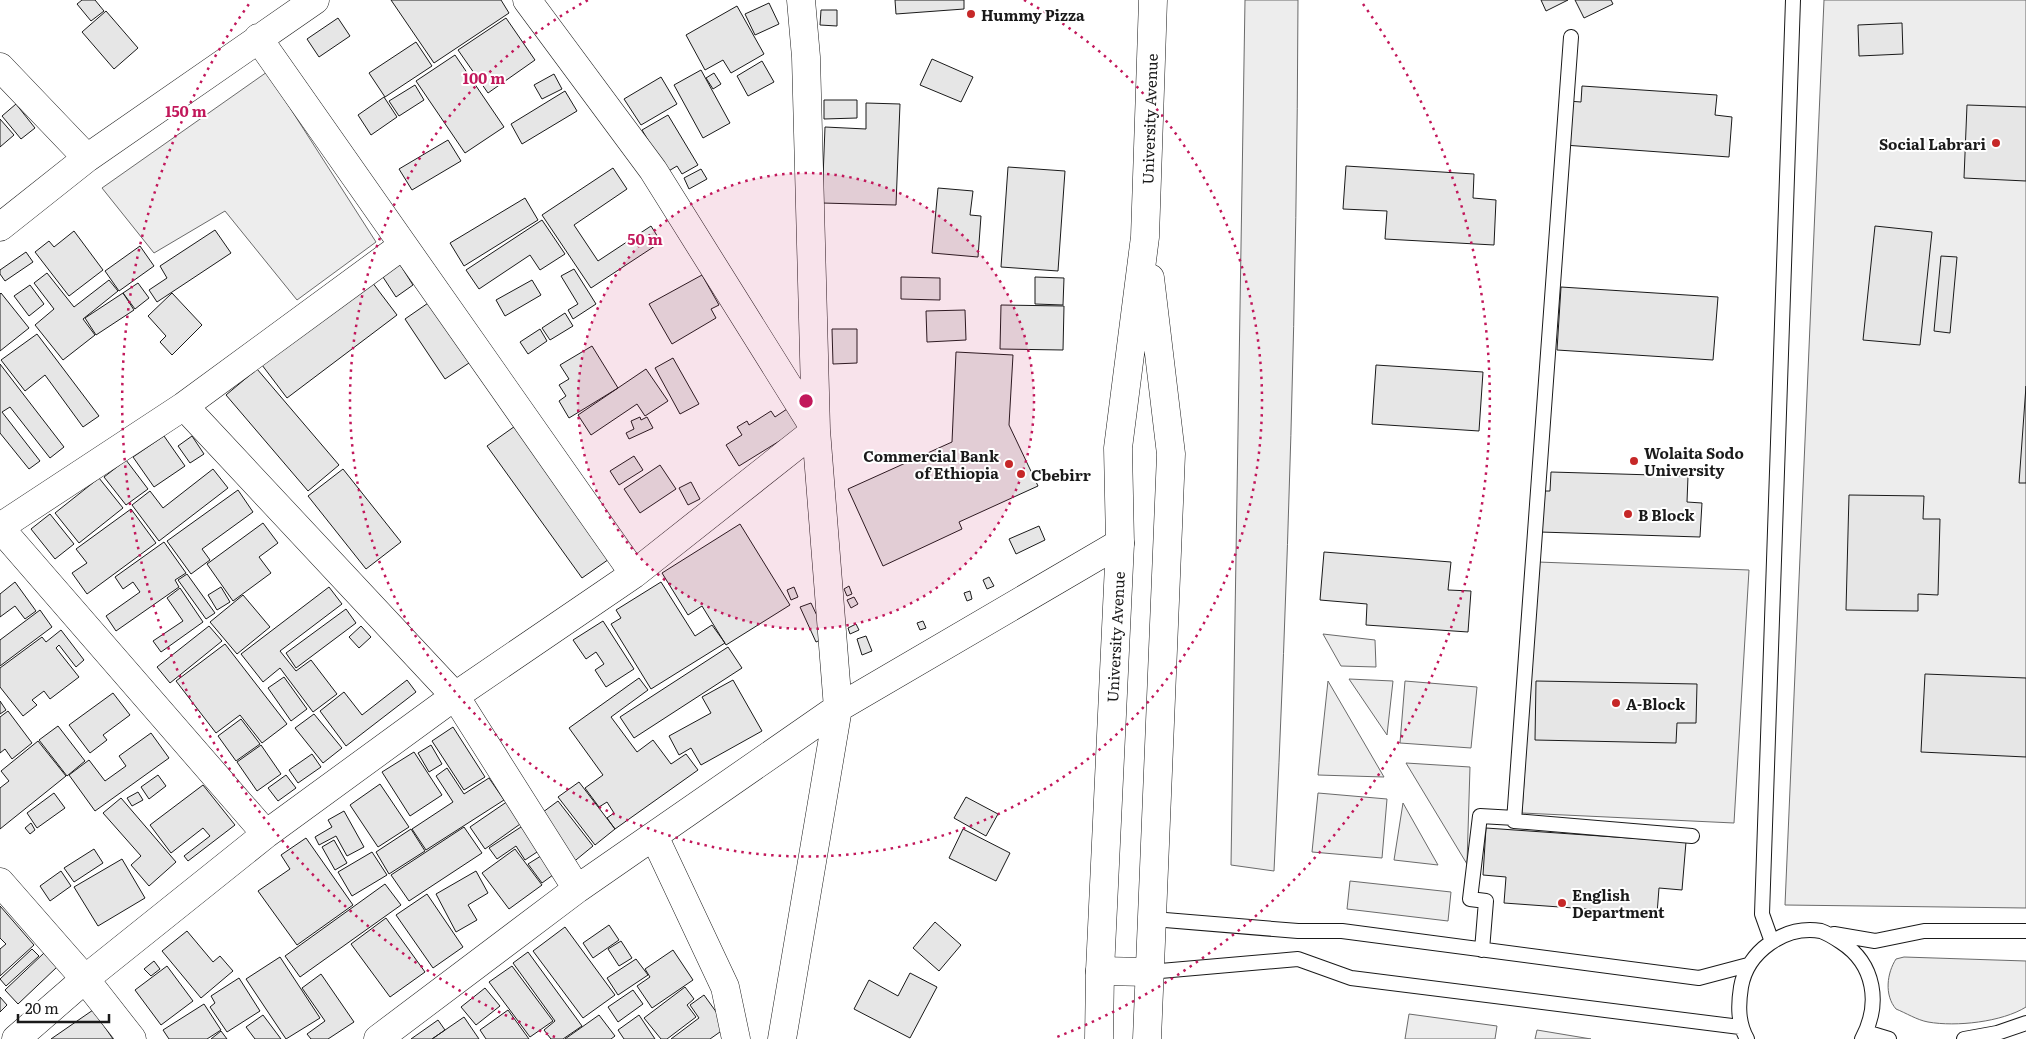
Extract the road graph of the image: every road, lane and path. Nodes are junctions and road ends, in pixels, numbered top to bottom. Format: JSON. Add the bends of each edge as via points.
{"nodes":[{"id":1,"x":315,"y":0,"type":"edge"},
{"id":2,"x":527,"y":0,"type":"edge"},
{"id":3,"x":801,"y":0,"type":"edge"},
{"id":4,"x":1153,"y":0,"type":"edge"},
{"id":5,"x":1794,"y":0,"type":"edge"},
{"id":6,"x":1572,"y":37,"type":"dead end"},
{"id":7,"x":258,"y":38,"type":"junction"},
{"id":8,"x":0,"y":67,"type":"edge"},
{"id":9,"x":87,"y":158,"type":"junction"},
{"id":10,"x":0,"y":227,"type":"edge"},
{"id":11,"x":1146,"y":237,"type":"junction"},
{"id":12,"x":402,"y":246,"type":"junction"},
{"id":13,"x":184,"y":406,"type":"junction"},
{"id":14,"x":816,"y":430,"type":"junction"},
{"id":15,"x":0,"y":528,"type":"edge"},
{"id":16,"x":1120,"y":543,"type":"junction"},
{"id":17,"x":634,"y":574,"type":"junction"},
{"id":18,"x":456,"y":696,"type":"junction"},
{"id":19,"x":838,"y":708,"type":"junction"},
{"id":20,"x":1514,"y":818,"type":"junction"},
{"id":21,"x":266,"y":834,"type":"junction"},
{"id":22,"x":654,"y":836,"type":"junction"},
{"id":23,"x":1692,"y":836,"type":"dead end"},
{"id":24,"x":0,"y":882,"type":"edge"},
{"id":25,"x":577,"y":889,"type":"junction"},
{"id":26,"x":1153,"y":919,"type":"junction"},
{"id":27,"x":1821,"y":931,"type":"junction"},
{"id":28,"x":2026,"y":931,"type":"edge"},
{"id":29,"x":1772,"y":942,"type":"junction"},
{"id":30,"x":1482,"y":950,"type":"junction"},
{"id":31,"x":1748,"y":965,"type":"junction"},
{"id":32,"x":1100,"y":971,"type":"junction"},
{"id":33,"x":1149,"y":972,"type":"junction"},
{"id":34,"x":85,"y":979,"type":"junction"},
{"id":35,"x":2026,"y":1023,"type":"edge"},
{"id":36,"x":1744,"y":1033,"type":"edge"},
{"id":37,"x":1864,"y":1035,"type":"edge"},
{"id":38,"x":16,"y":1039,"type":"edge"},
{"id":39,"x":132,"y":1039,"type":"edge"},
{"id":40,"x":378,"y":1039,"type":"edge"},
{"id":41,"x":736,"y":1039,"type":"edge"},
{"id":42,"x":782,"y":1039,"type":"edge"},
{"id":43,"x":1100,"y":1039,"type":"edge"},
{"id":44,"x":1147,"y":1039,"type":"edge"},
{"id":45,"x":1889,"y":1039,"type":"edge"},
{"id":46,"x":1964,"y":1039,"type":"edge"}],
"edges":[{"from":1,"to":7,"type":"main road"},
{"from":2,"to":14,"type":"main road","via":[[653,170]]},
{"from":3,"to":14,"type":"main road","via":[[806,57]]},
{"from":4,"to":11,"type":"main road","name":"University Avenue"},
{"from":5,"to":29,"type":"lane","via":[[1762,914]]},
{"from":6,"to":20,"type":"lane"},
{"from":7,"to":9,"type":"main road"},
{"from":7,"to":12,"type":"main road"},
{"from":8,"to":9,"type":"main road"},
{"from":9,"to":10,"type":"main road"},
{"from":11,"to":16,"type":"main road","name":"University Avenue","via":[[1118,448]]},
{"from":11,"to":26,"type":"main road","name":"University Avenue","via":[[1171,454]]},
{"from":12,"to":13,"type":"main road"},
{"from":12,"to":17,"type":"main road"},
{"from":13,"to":15,"type":"main road"},
{"from":13,"to":18,"type":"main road"},
{"from":14,"to":17,"type":"main road"},
{"from":14,"to":19,"type":"main road"},
{"from":15,"to":21,"type":"main road"},
{"from":16,"to":19,"type":"main road"},
{"from":16,"to":32,"type":"main road","name":"University Avenue"},
{"from":17,"to":18,"type":"main road"},
{"from":18,"to":21,"type":"main road"},
{"from":18,"to":25,"type":"main road"},
{"from":19,"to":22,"type":"main road"},
{"from":19,"to":42,"type":"main road"},
{"from":20,"to":23,"type":"lane","via":[[1514,821]]},
{"from":20,"to":30,"type":"lane","via":[[1480,816],[1470,899],[1486,901]]},
{"from":21,"to":34,"type":"main road"},
{"from":22,"to":25,"type":"main road"},
{"from":22,"to":41,"type":"main road","via":[[725,988]]},
{"from":24,"to":34,"type":"main road"},
{"from":25,"to":40,"type":"main road"},
{"from":26,"to":30,"type":"lane","via":[[1298,931],[1342,931]]},
{"from":26,"to":33,"type":"main road","name":"University Avenue"},
{"from":27,"to":28,"type":"lane","via":[[1875,941],[1924,931]]},
{"from":27,"to":29,"type":"lane","via":[[1787,934]]},
{"from":27,"to":37,"type":"lane","via":[[1851,948],[1870,975],[1874,992],[1873,1010]]},
{"from":29,"to":31,"type":"lane"},
{"from":30,"to":31,"type":"lane","via":[[1699,978]]},
{"from":31,"to":36,"type":"lane","via":[[1739,999]]},
{"from":32,"to":33,"type":"main road"},
{"from":32,"to":43,"type":"main road","name":"University Avenue"},
{"from":33,"to":36,"type":"lane","via":[[1298,960],[1351,978]]},
{"from":33,"to":44,"type":"main road","name":"University Avenue"},
{"from":34,"to":38,"type":"main road"},
{"from":34,"to":39,"type":"main road"},
{"from":35,"to":46,"type":"lane","via":[[1998,1033]]},
{"from":37,"to":45,"type":"lane"}]}
